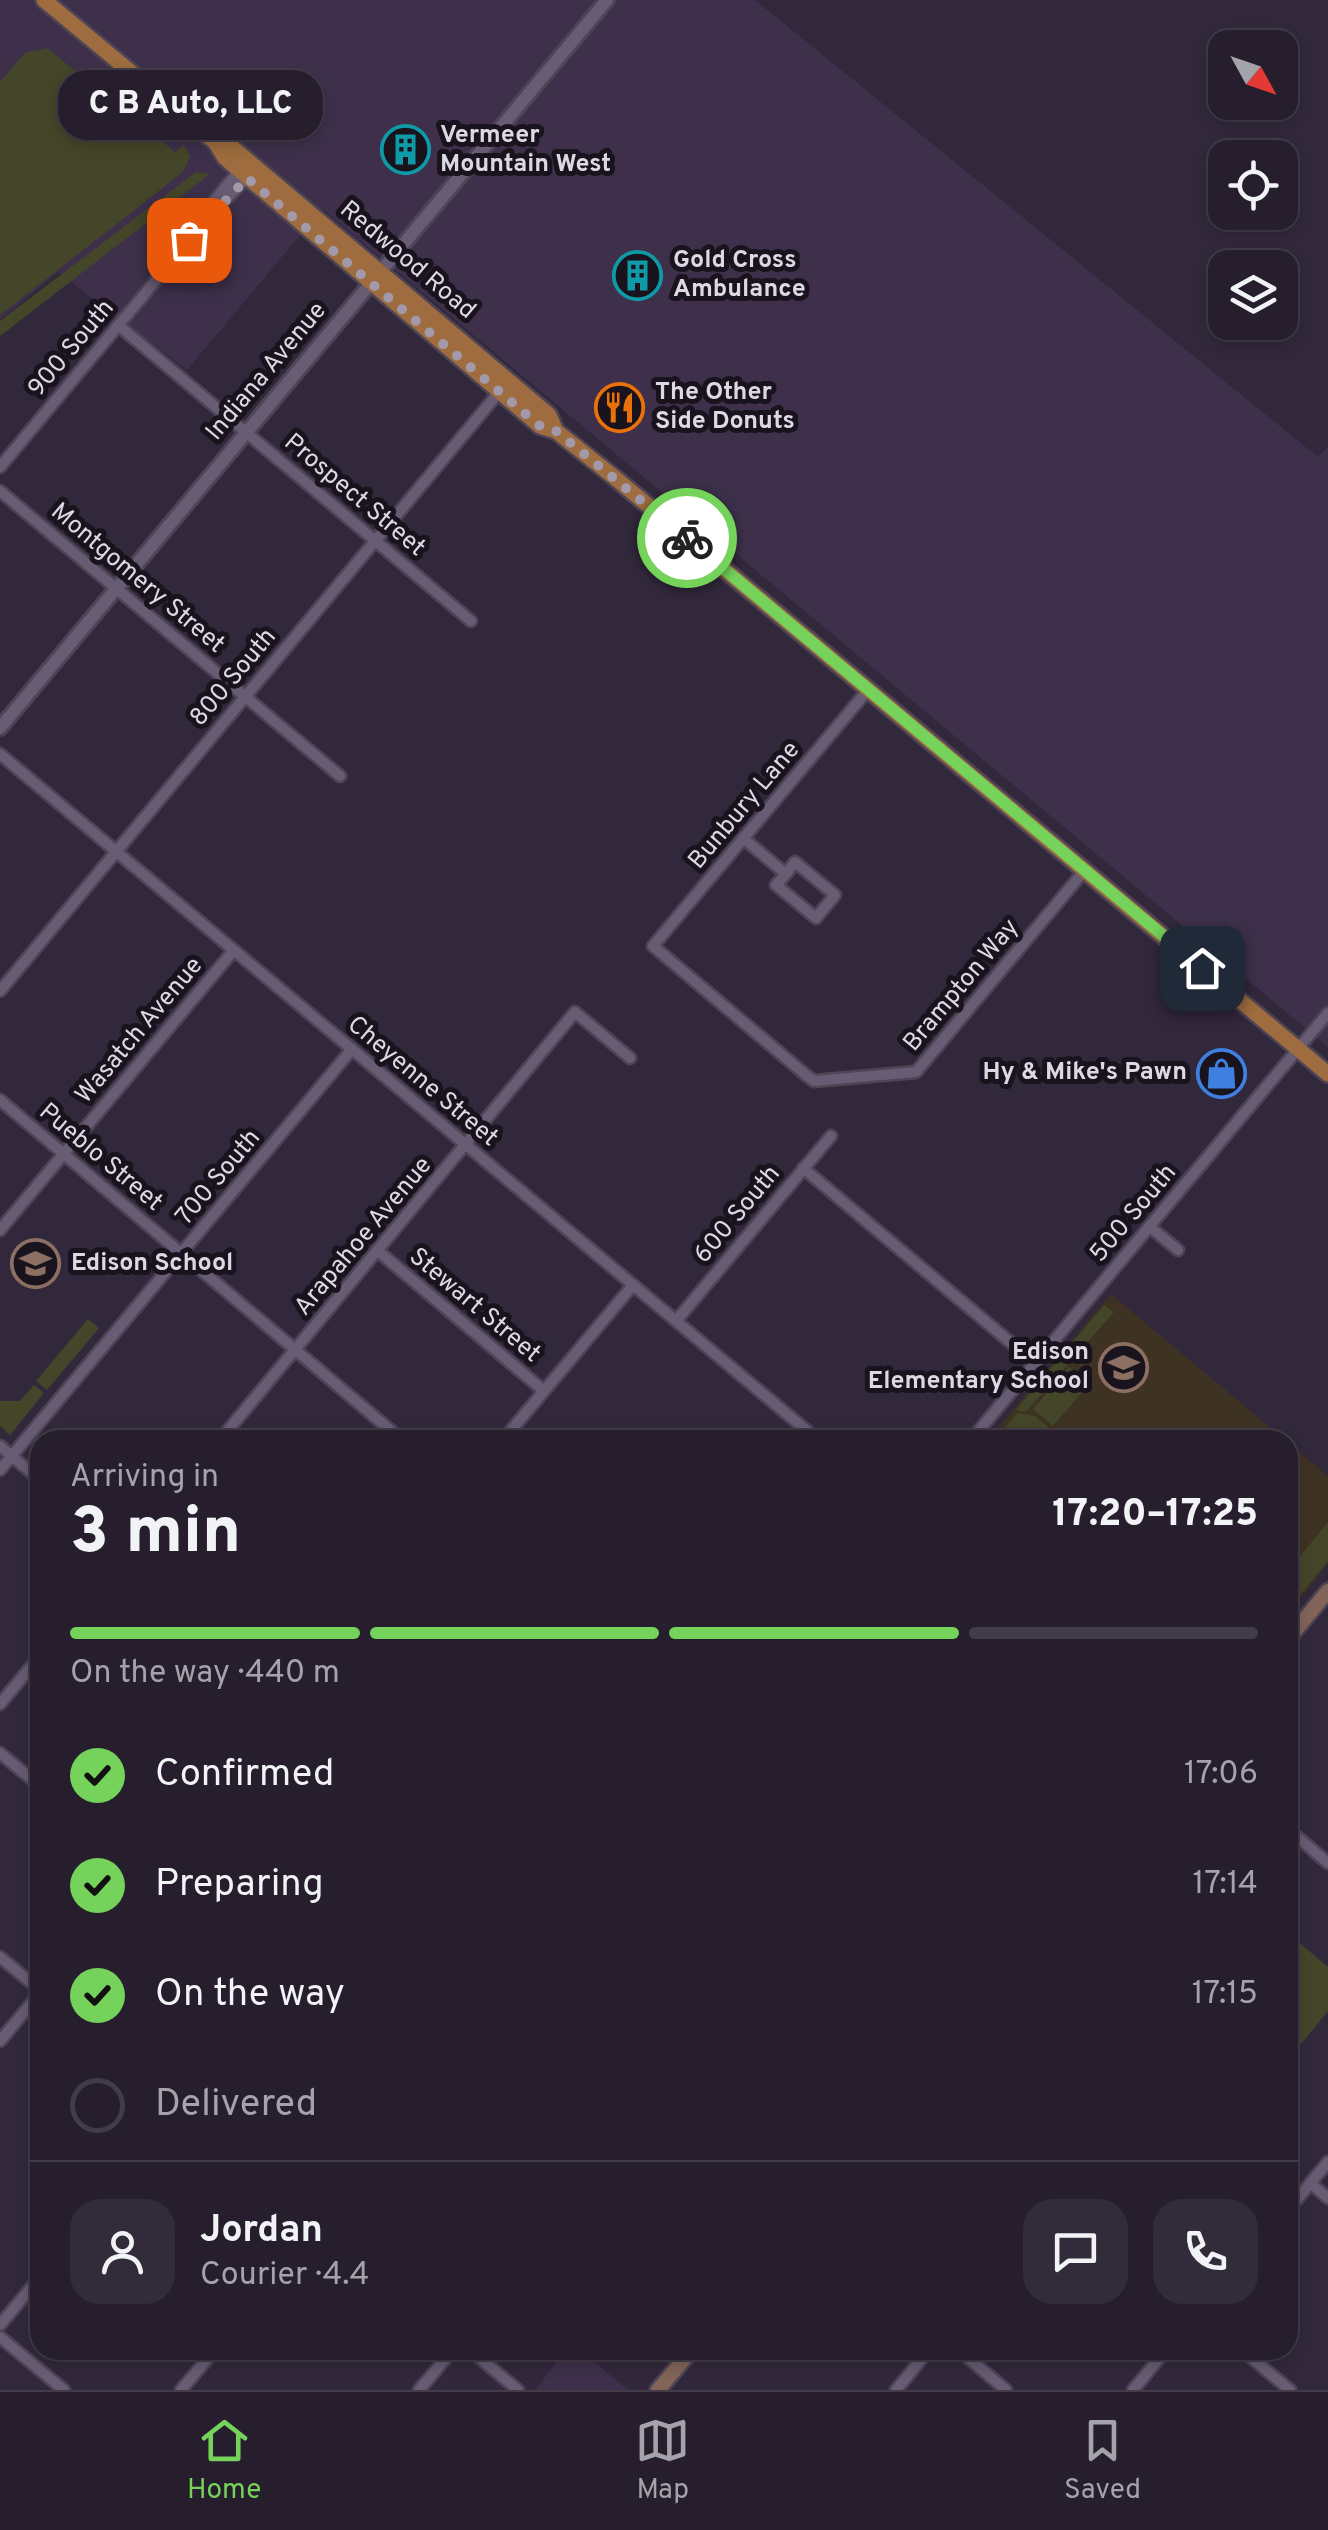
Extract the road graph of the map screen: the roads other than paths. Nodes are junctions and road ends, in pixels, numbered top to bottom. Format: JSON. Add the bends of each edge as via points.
{"nodes":[{"id":1,"x":44,"y":0,"type":"edge"},
{"id":2,"x":607,"y":0,"type":"edge"},
{"id":3,"x":216,"y":142,"type":"junction"},
{"id":4,"x":243,"y":174,"type":"junction"},
{"id":5,"x":376,"y":278,"type":"junction"},
{"id":6,"x":118,"y":325,"type":"junction"},
{"id":7,"x":500,"y":391,"type":"junction"},
{"id":8,"x":556,"y":431,"type":"junction"},
{"id":9,"x":246,"y":432,"type":"junction"},
{"id":10,"x":0,"y":466,"type":"edge"},
{"id":11,"x":0,"y":491,"type":"edge"},
{"id":12,"x":376,"y":540,"type":"junction"},
{"id":13,"x":116,"y":588,"type":"junction"},
{"id":14,"x":472,"y":621,"type":"dead end"},
{"id":15,"x":867,"y":691,"type":"junction"},
{"id":16,"x":246,"y":696,"type":"junction"},
{"id":17,"x":0,"y":728,"type":"edge"},
{"id":18,"x":0,"y":754,"type":"edge"},
{"id":19,"x":340,"y":776,"type":"dead end"},
{"id":20,"x":743,"y":838,"type":"junction"},
{"id":21,"x":116,"y":851,"type":"junction"},
{"id":22,"x":1084,"y":870,"type":"junction"},
{"id":23,"x":786,"y":874,"type":"junction"},
{"id":24,"x":654,"y":946,"type":"joint"},
{"id":25,"x":234,"y":950,"type":"junction"},
{"id":26,"x":0,"y":991,"type":"edge"},
{"id":27,"x":1328,"y":1012,"type":"edge"},
{"id":28,"x":1298,"y":1049,"type":"junction"},
{"id":29,"x":352,"y":1050,"type":"junction"},
{"id":30,"x":630,"y":1058,"type":"dead end"},
{"id":31,"x":1328,"y":1074,"type":"edge"},
{"id":32,"x":0,"y":1100,"type":"edge"},
{"id":33,"x":831,"y":1136,"type":"dead end"},
{"id":34,"x":466,"y":1145,"type":"junction"},
{"id":35,"x":64,"y":1154,"type":"junction"},
{"id":36,"x":803,"y":1168,"type":"junction"},
{"id":37,"x":1150,"y":1227,"type":"junction"},
{"id":38,"x":0,"y":1230,"type":"edge"},
{"id":39,"x":1178,"y":1250,"type":"dead end"},
{"id":40,"x":378,"y":1251,"type":"junction"},
{"id":41,"x":182,"y":1252,"type":"junction"},
{"id":42,"x":633,"y":1285,"type":"junction"},
{"id":43,"x":676,"y":1321,"type":"junction"},
{"id":44,"x":296,"y":1349,"type":"junction"},
{"id":45,"x":1036,"y":1363,"type":"junction"},
{"id":46,"x":544,"y":1391,"type":"junction"},
{"id":47,"x":34,"y":1430,"type":"edge"},
{"id":48,"x":228,"y":1430,"type":"edge"},
{"id":49,"x":390,"y":1430,"type":"edge"},
{"id":50,"x":511,"y":1430,"type":"edge"},
{"id":51,"x":806,"y":1430,"type":"edge"},
{"id":52,"x":979,"y":1430,"type":"edge"},
{"id":53,"x":30,"y":1434,"type":"edge"},
{"id":54,"x":0,"y":1446,"type":"edge"},
{"id":55,"x":12,"y":1456,"type":"junction"},
{"id":56,"x":0,"y":1470,"type":"edge"},
{"id":57,"x":30,"y":1471,"type":"edge"},
{"id":58,"x":1328,"y":1591,"type":"edge"},
{"id":59,"x":1298,"y":1627,"type":"edge"},
{"id":60,"x":30,"y":1668,"type":"edge"},
{"id":61,"x":0,"y":1704,"type":"edge"},
{"id":62,"x":0,"y":1753,"type":"edge"},
{"id":63,"x":30,"y":1778,"type":"edge"},
{"id":64,"x":1298,"y":1838,"type":"edge"},
{"id":65,"x":1328,"y":1863,"type":"edge"},
{"id":66,"x":0,"y":1957,"type":"edge"},
{"id":67,"x":30,"y":1983,"type":"edge"},
{"id":68,"x":30,"y":2004,"type":"edge"},
{"id":69,"x":0,"y":2041,"type":"edge"},
{"id":70,"x":1328,"y":2162,"type":"edge"},
{"id":71,"x":1310,"y":2183,"type":"junction"},
{"id":72,"x":1298,"y":2198,"type":"edge"},
{"id":73,"x":1328,"y":2198,"type":"edge"},
{"id":74,"x":30,"y":2290,"type":"edge"},
{"id":75,"x":0,"y":2325,"type":"edge"},
{"id":76,"x":0,"y":2336,"type":"edge"},
{"id":77,"x":206,"y":2360,"type":"edge"},
{"id":78,"x":444,"y":2360,"type":"edge"},
{"id":79,"x":482,"y":2360,"type":"edge"},
{"id":80,"x":684,"y":2360,"type":"edge"},
{"id":81,"x":921,"y":2360,"type":"edge"},
{"id":82,"x":971,"y":2360,"type":"edge"},
{"id":83,"x":1158,"y":2360,"type":"edge"},
{"id":84,"x":1254,"y":2360,"type":"edge"},
{"id":85,"x":64,"y":2390,"type":"edge"},
{"id":86,"x":181,"y":2390,"type":"edge"},
{"id":87,"x":419,"y":2390,"type":"edge"},
{"id":88,"x":518,"y":2390,"type":"edge"},
{"id":89,"x":658,"y":2390,"type":"edge"},
{"id":90,"x":896,"y":2390,"type":"edge"},
{"id":91,"x":1006,"y":2390,"type":"edge"},
{"id":92,"x":1133,"y":2390,"type":"edge"},
{"id":93,"x":1290,"y":2390,"type":"edge"}],
"edges":[{"from":1,"to":3,"type":"main road","name":"Redwood Road"},
{"from":2,"to":5,"type":"street","name":"Indiana Avenue"},
{"from":3,"to":4,"type":"main road","name":"Redwood Road"},
{"from":3,"to":5,"type":"main road","name":"Redwood Road","via":[[233,148]]},
{"from":4,"to":5,"type":"main road","name":"Redwood Road"},
{"from":4,"to":6,"type":"street","name":"900 South"},
{"from":5,"to":7,"type":"main road","name":"Redwood Road"},
{"from":5,"to":8,"type":"main road","name":"Redwood Road","via":[[549,415]]},
{"from":5,"to":9,"type":"street","name":"Indiana Avenue"},
{"from":6,"to":9,"type":"street","name":"Prospect Street"},
{"from":6,"to":10,"type":"street","name":"900 South"},
{"from":7,"to":8,"type":"main road","name":"Redwood Road","via":[[540,426]]},
{"from":7,"to":12,"type":"street","name":"800 South"},
{"from":8,"to":15,"type":"main road","name":"Redwood Road"},
{"from":9,"to":12,"type":"street","name":"Prospect Street"},
{"from":9,"to":13,"type":"street","name":"Indiana Avenue"},
{"from":11,"to":13,"type":"street","name":"Montgomery Street"},
{"from":12,"to":14,"type":"street","name":"Prospect Street"},
{"from":12,"to":16,"type":"street","name":"800 South"},
{"from":13,"to":16,"type":"street","name":"Montgomery Street"},
{"from":13,"to":17,"type":"street","name":"Indiana Avenue"},
{"from":15,"to":20,"type":"street","name":"Bunbury Lane"},
{"from":15,"to":22,"type":"main road","name":"Redwood Road"},
{"from":16,"to":19,"type":"street","name":"Montgomery Street"},
{"from":16,"to":21,"type":"street","name":"800 South"},
{"from":18,"to":21,"type":"street","name":"Cheyenne Street"},
{"from":20,"to":23,"type":"street"},
{"from":20,"to":24,"type":"street","name":"Bunbury Lane"},
{"from":21,"to":25,"type":"street","name":"Cheyenne Street"},
{"from":21,"to":26,"type":"street","name":"800 South"},
{"from":22,"to":24,"type":"street","name":"Brampton Way","via":[[916,1072],[814,1081]]},
{"from":22,"to":28,"type":"main road","name":"Redwood Road"},
{"from":23,"to":23,"type":"street","via":[[795,862],[834,895],[816,918],[776,885]]},
{"from":25,"to":29,"type":"street","name":"Cheyenne Street"},
{"from":25,"to":35,"type":"street","name":"Wasatch Avenue"},
{"from":27,"to":28,"type":"street","name":"500 South"},
{"from":28,"to":31,"type":"main road","name":"Redwood Road"},
{"from":28,"to":37,"type":"street","name":"500 South"},
{"from":29,"to":34,"type":"street","name":"Cheyenne Street"},
{"from":29,"to":41,"type":"street","name":"700 South"},
{"from":30,"to":34,"type":"street","name":"Arapahoe Avenue","via":[[575,1012]]},
{"from":32,"to":35,"type":"street","name":"Pueblo Street"},
{"from":33,"to":36,"type":"street","name":"600 South"},
{"from":34,"to":40,"type":"street","name":"Arapahoe Avenue"},
{"from":34,"to":42,"type":"street","name":"Cheyenne Street"},
{"from":35,"to":38,"type":"street","name":"Wasatch Avenue"},
{"from":35,"to":41,"type":"street","name":"Pueblo Street"},
{"from":36,"to":43,"type":"street","name":"600 South"},
{"from":36,"to":45,"type":"street"},
{"from":37,"to":39,"type":"street"},
{"from":37,"to":45,"type":"street","name":"500 South"},
{"from":40,"to":44,"type":"street","name":"Arapahoe Avenue"},
{"from":40,"to":46,"type":"street","name":"Stewart Street"},
{"from":41,"to":44,"type":"street","name":"Pueblo Street"},
{"from":41,"to":47,"type":"street","name":"700 South"},
{"from":42,"to":43,"type":"street","name":"Cheyenne Street"},
{"from":42,"to":46,"type":"street"},
{"from":43,"to":51,"type":"street","name":"Cheyenne Street"},
{"from":44,"to":48,"type":"street","name":"Arapahoe Avenue"},
{"from":44,"to":49,"type":"street","name":"Pueblo Street"},
{"from":45,"to":52,"type":"street","name":"500 South"},
{"from":46,"to":50,"type":"street"},
{"from":53,"to":55,"type":"street","name":"700 South"},
{"from":54,"to":55,"type":"street"},
{"from":55,"to":56,"type":"street","name":"700 South"},
{"from":55,"to":57,"type":"street"},
{"from":58,"to":59,"type":"main road"},
{"from":60,"to":61,"type":"street"},
{"from":62,"to":63,"type":"street"},
{"from":64,"to":65,"type":"street"},
{"from":66,"to":67,"type":"street"},
{"from":68,"to":69,"type":"street"},
{"from":70,"to":71,"type":"street"},
{"from":71,"to":72,"type":"street"},
{"from":71,"to":73,"type":"street"},
{"from":74,"to":75,"type":"street"},
{"from":76,"to":85,"type":"street"},
{"from":77,"to":86,"type":"street"},
{"from":78,"to":87,"type":"street"},
{"from":79,"to":88,"type":"street"},
{"from":80,"to":89,"type":"main road"},
{"from":81,"to":90,"type":"street"},
{"from":82,"to":91,"type":"street"},
{"from":83,"to":92,"type":"street"},
{"from":84,"to":93,"type":"street"}]}
